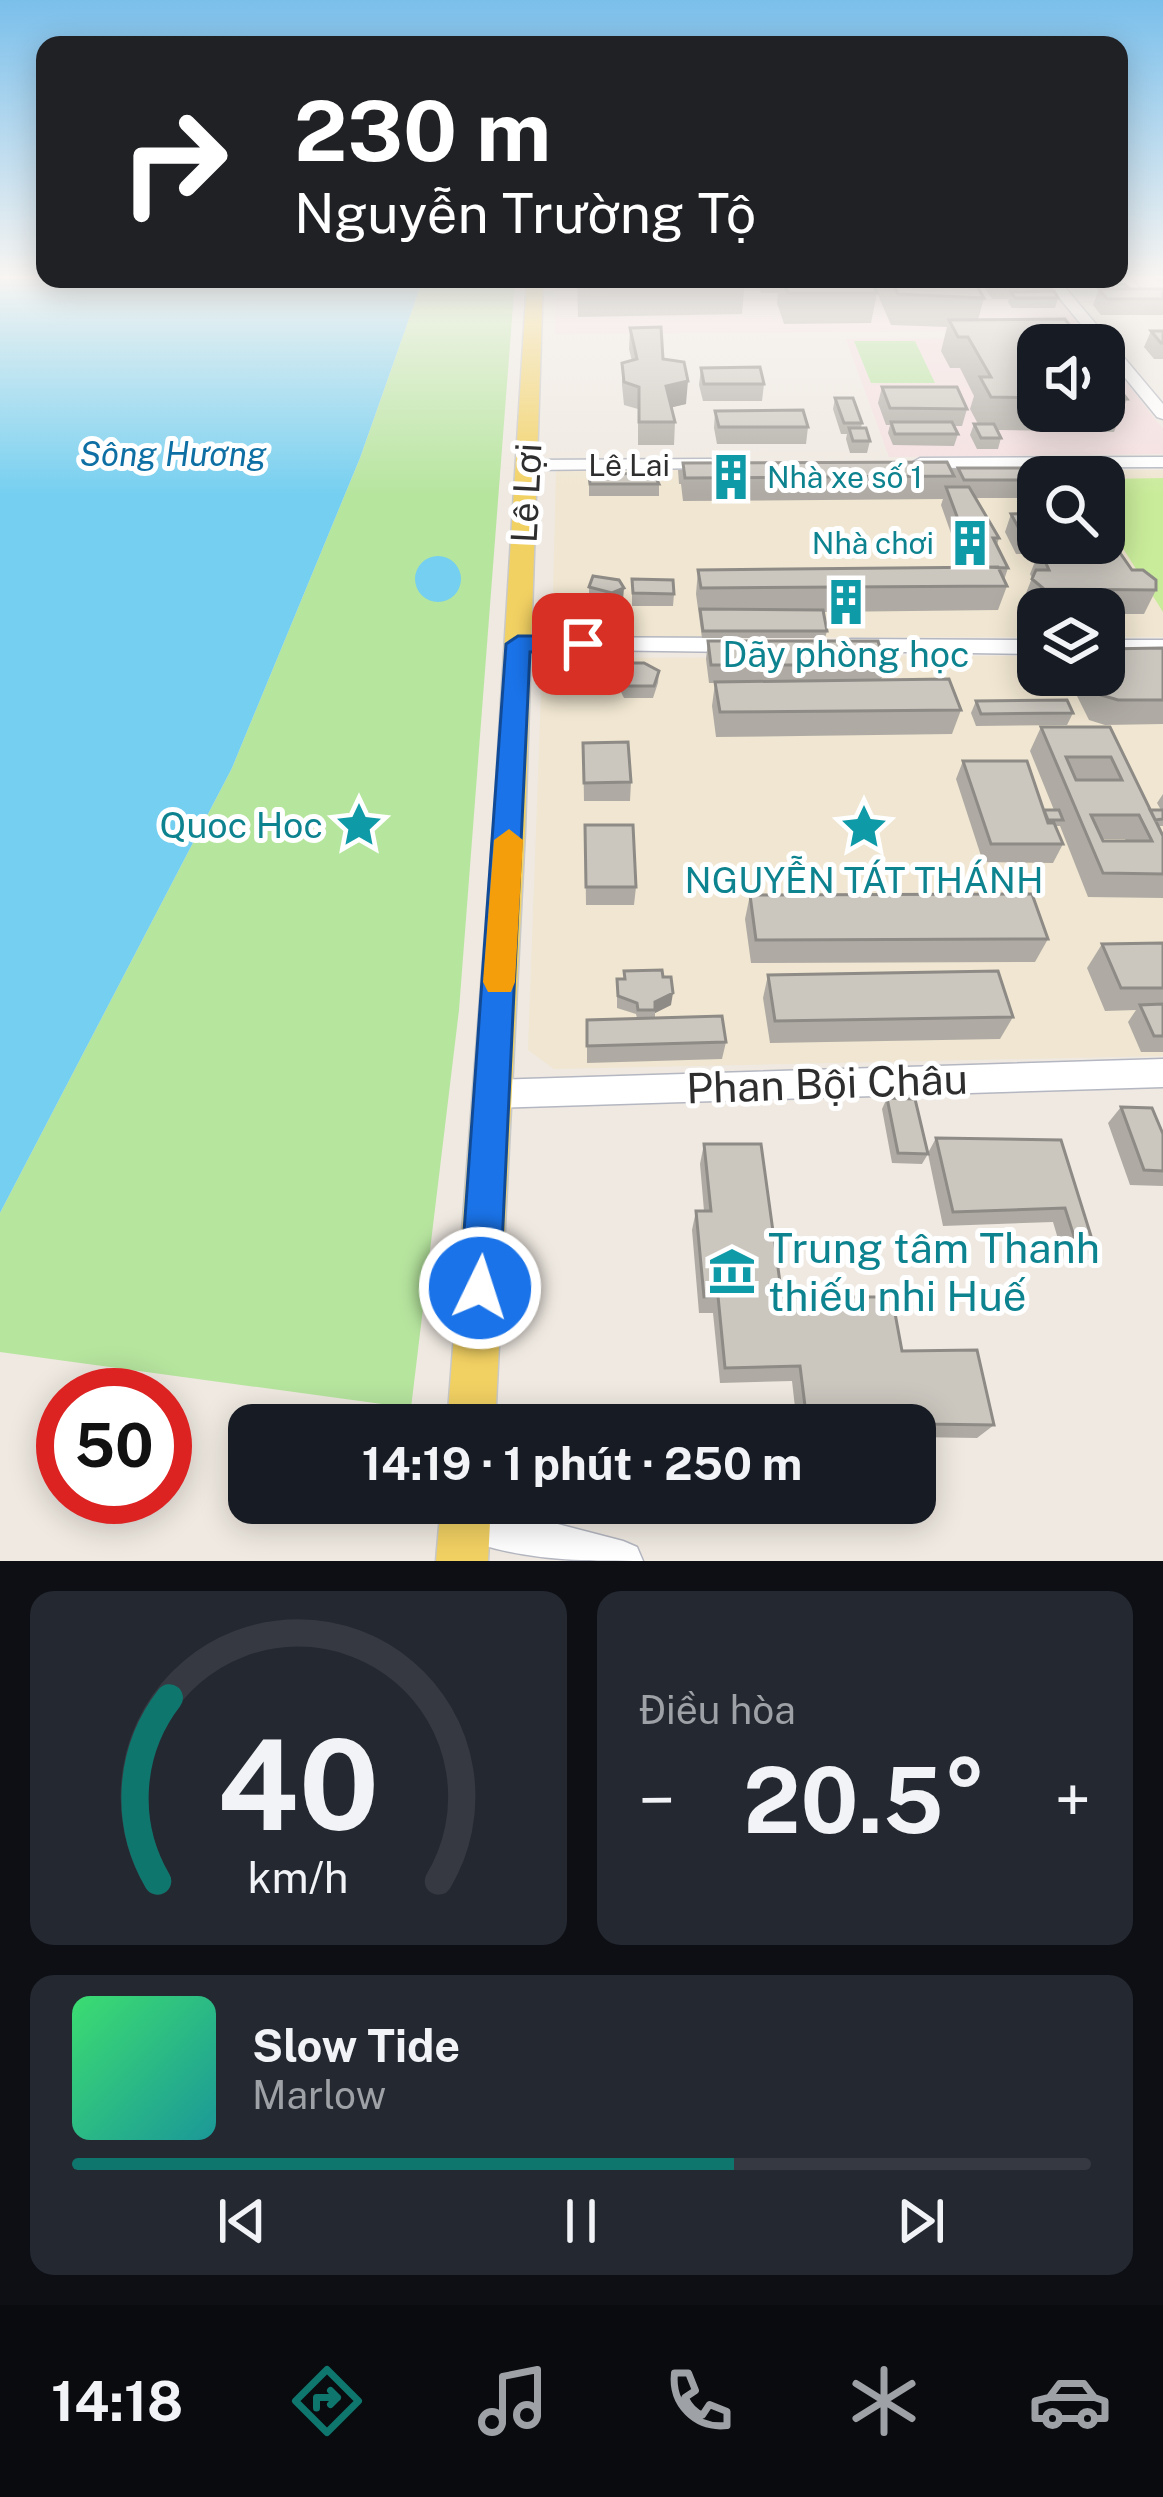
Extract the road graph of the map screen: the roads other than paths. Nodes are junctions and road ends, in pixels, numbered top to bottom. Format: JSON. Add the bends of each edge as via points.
{"nodes":[{"id":1,"x":532,"y":349,"type":"edge"},
{"id":2,"x":1109,"y":349,"type":"edge"},
{"id":3,"x":1163,"y":414,"type":"edge"},
{"id":4,"x":1163,"y":462,"type":"edge"},
{"id":5,"x":740,"y":464,"type":"edge"},
{"id":6,"x":904,"y":464,"type":"edge"},
{"id":7,"x":528,"y":465,"type":"junction"},
{"id":8,"x":518,"y":644,"type":"junction"},
{"id":9,"x":752,"y":645,"type":"edge"},
{"id":10,"x":824,"y":645,"type":"edge"},
{"id":11,"x":1017,"y":646,"type":"edge"},
{"id":12,"x":1125,"y":647,"type":"edge"},
{"id":13,"x":1163,"y":647,"type":"edge"},
{"id":14,"x":1163,"y":1073,"type":"edge"},
{"id":15,"x":492,"y":1094,"type":"junction"},
{"id":16,"x":472,"y":1404,"type":"edge"},
{"id":17,"x":464,"y":1528,"type":"edge"},
{"id":18,"x":623,"y":1561,"type":"edge"}],
"edges":[{"from":1,"to":7,"type":"main road","name":"Lê Lợi"},
{"from":2,"to":3,"type":"street"},
{"from":4,"to":6,"type":"street"},
{"from":5,"to":7,"type":"street","name":"Lê Lai"},
{"from":7,"to":8,"type":"main road","name":"Lê Lợi"},
{"from":8,"to":9,"type":"street"},
{"from":8,"to":15,"type":"main road","name":"Lê Lợi"},
{"from":10,"to":11,"type":"street"},
{"from":12,"to":13,"type":"street"},
{"from":14,"to":15,"type":"street","name":"Phan Bội Châu"},
{"from":15,"to":16,"type":"main road","name":"Lê Lợi"},
{"from":17,"to":18,"type":"street"}]}
